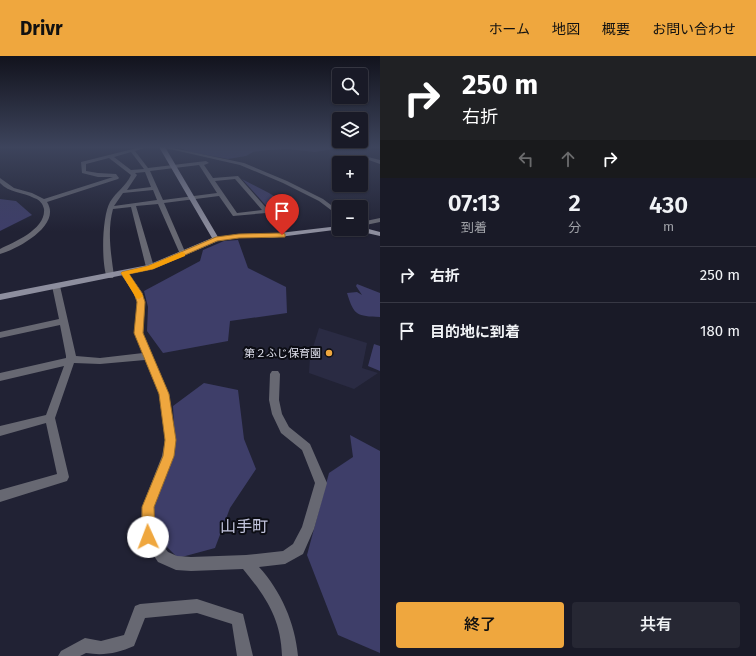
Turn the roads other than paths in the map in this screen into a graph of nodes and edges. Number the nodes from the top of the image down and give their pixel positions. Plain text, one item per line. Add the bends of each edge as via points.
1 (98, 175) edge
2 (114, 175) edge
3 (114, 175) edge
4 (134, 175) edge
5 (149, 175) edge
6 (179, 175) edge
7 (208, 175) edge
8 (269, 175) edge
9 (0, 180) edge
10 (211, 180) junction
11 (155, 188) junction
12 (121, 192) junction
13 (221, 194) junction
14 (193, 198) junction
15 (43, 201) junction
16 (161, 202) junction
17 (133, 205) junction
18 (110, 208) junction
19 (332, 209) edge
20 (380, 220) edge
21 (368, 223) edge
22 (332, 229) edge
23 (368, 231) edge
24 (380, 234) edge
25 (216, 239) junction
26 (0, 252) edge
27 (183, 254) junction
28 (150, 268) junction
29 (124, 273) junction
30 (110, 276) junction
31 (56, 286) junction
32 (0, 296) edge
33 (64, 321) junction
34 (0, 335) edge
35 (148, 356) junction
36 (71, 360) junction
37 (275, 374) dead end
38 (0, 377) edge
39 (50, 418) junction
40 (0, 431) edge
41 (0, 496) edge
42 (246, 562) junction
43 (66, 656) edge
44 (246, 656) edge
45 (290, 656) edge

1 - 3 street
2 - 15 street via 116,178 110,181
4 - 12 street
5 - 11 street
6 - 14 street
7 - 10 street
8 - 19 street via 321,200
9 - 15 street via 5,187 36,196
10 - 13 street
10 - 13 street via 236,177 266,211 235,215
11 - 12 street
11 - 16 street
12 - 18 street
13 - 14 street
14 - 16 street
14 - 25 street
15 - 26 street via 47,215 40,228
16 - 17 street
16 - 27 street
17 - 18 street
17 - 28 street
18 - 30 street via 107,230
20 - 21 street
22 - 25 street
23 - 24 street
25 - 27 street
27 - 28 street
28 - 29 street
29 - 30 street
29 - 35 street via 141,302 139,333
30 - 31 street
31 - 32 street
31 - 33 street
33 - 34 street
33 - 36 street
35 - 36 street via 100,361
35 - 42 street via 164,394 170,440 168,456 148,507 148,537 162,557 176,563
36 - 38 street
36 - 39 street
37 - 42 street via 274,400 277,414 285,430 306,447 320,483 308,529 298,549 285,557
39 - 40 street
39 - 41 street via 63,477
42 - 45 street via 268,589 277,607 290,644
43 - 44 street via 85,645 101,648 129,641 140,611 197,606 238,619

